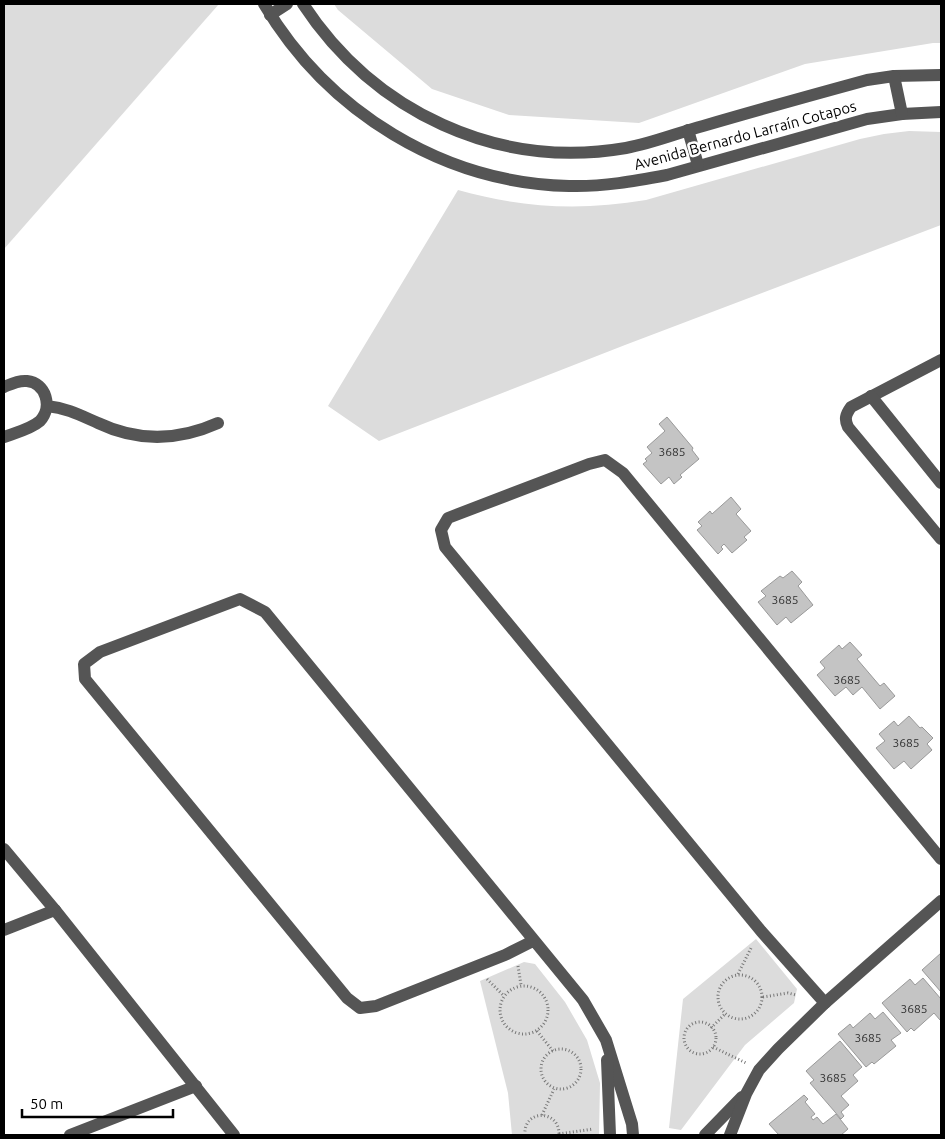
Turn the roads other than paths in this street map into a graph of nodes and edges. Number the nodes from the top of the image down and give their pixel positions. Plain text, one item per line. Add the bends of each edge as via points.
1 (287, 4) edge
2 (303, 4) edge
3 (267, 9) edge
4 (941, 75) edge
5 (894, 76) junction
6 (941, 112) edge
7 (902, 114) junction
8 (688, 130) junction
9 (698, 165) junction
10 (941, 360) edge
11 (4, 387) edge
12 (871, 396) junction
13 (47, 406) junction
14 (218, 423) dead end
15 (4, 437) edge
16 (941, 483) edge
17 (941, 539) edge
18 (4, 849) edge
19 (941, 859) edge
20 (941, 901) edge
21 (55, 910) junction
22 (4, 930) edge
23 (533, 941) junction
24 (825, 1003) junction
25 (606, 1040) junction
26 (196, 1086) junction
27 (746, 1094) junction
28 (610, 1131) edge
29 (70, 1135) edge
30 (234, 1135) edge
31 (633, 1135) edge
32 (705, 1135) edge
33 (730, 1135) edge

1 - 3 street
2 - 8 street, Avenida Bernardo Larraín Cotapos via 332,43 372,82 419,114 471,136 509,146 564,153 627,148
3 - 9 street, Avenida Bernardo Larraín Cotapos via 309,67 332,90 384,130 442,159 505,179 570,186 635,181
4 - 5 street, Avenida Bernardo Larraín Cotapos
5 - 7 street
5 - 8 street, Avenida Bernardo Larraín Cotapos via 867,80
6 - 7 street, Avenida Bernardo Larraín Cotapos
7 - 9 street, Avenida Bernardo Larraín Cotapos via 867,119
8 - 9 street
10 - 12 street
11 - 13 street via 20,381 34,383 43,392
12 - 16 street
12 - 17 street via 851,407 846,413 846,423
13 - 14 street via 70,410 111,429 145,437 181,436
13 - 15 street via 36,424
18 - 21 street
19 - 24 street via 623,473 605,460 448,518 441,530 445,547
20 - 24 street
21 - 22 street
21 - 26 street
23 - 23 street via 265,612 240,599 100,652 84,664 85,679 346,998 360,1008 376,1006
23 - 25 street via 582,1000
24 - 27 street via 778,1048 759,1070
25 - 28 street
25 - 31 street
26 - 29 street
26 - 30 street
27 - 32 street
27 - 33 street

